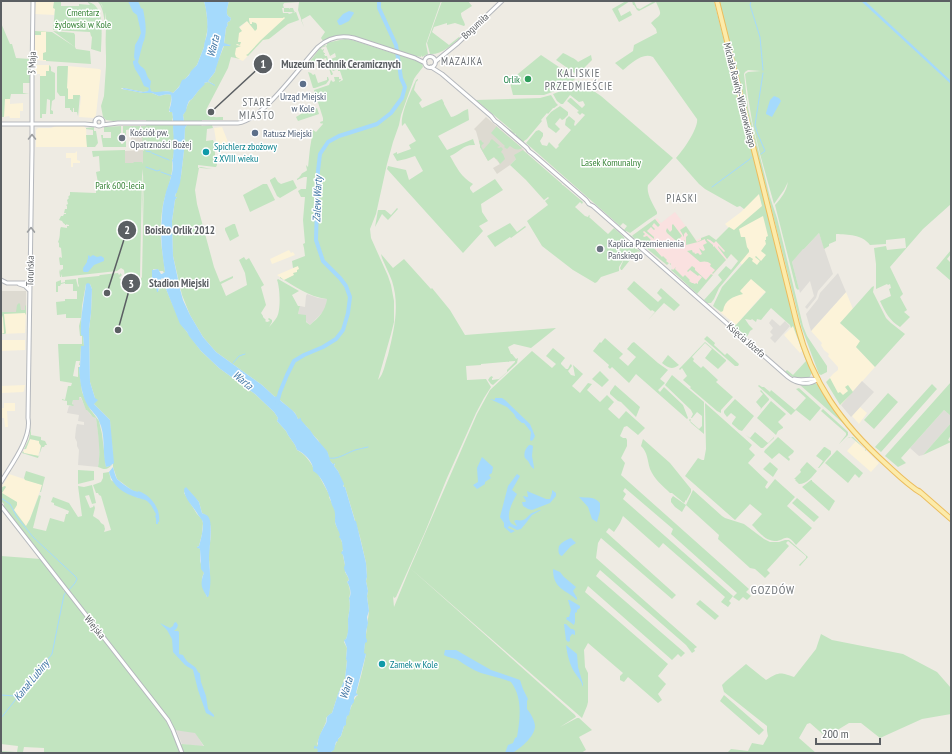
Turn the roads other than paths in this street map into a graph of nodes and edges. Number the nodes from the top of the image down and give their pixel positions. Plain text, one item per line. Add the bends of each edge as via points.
1 (34, 1) edge
2 (502, 1) edge
3 (717, 1) edge
4 (415, 58) junction
5 (426, 58) junction
6 (435, 61) junction
7 (425, 63) junction
8 (431, 67) junction
9 (442, 74) junction
10 (95, 120) junction
11 (102, 120) junction
12 (118, 123) junction
13 (1, 124) edge
14 (32, 124) junction
15 (85, 124) junction
16 (96, 125) junction
17 (102, 125) junction
18 (1, 280) edge
19 (11, 283) junction
20 (30, 283) junction
21 (30, 292) junction
22 (795, 312) junction
23 (812, 368) junction
24 (788, 377) junction
25 (809, 380) junction
26 (817, 380) junction
27 (1, 482) edge
28 (921, 493) junction
29 (1, 506) edge
30 (951, 519) edge
31 (182, 753) edge

1 - 14 street, 3 Maja
2 - 6 street, Bogumiła
3 - 22 main road, Michała Rawity-Witanowskiego
4 - 5 street
4 - 7 street
4 - 12 street via 348,37 336,38 316,48 275,96 244,122
5 - 6 street via 430,56
5 - 7 street
6 - 8 street
6 - 9 street
7 - 8 street
8 - 9 street
9 - 24 street, Księcia Józefa
10 - 11 street
10 - 15 street
10 - 16 street
11 - 12 street
11 - 17 street
12 - 17 street
13 - 14 street
14 - 15 street
20 -> 14 street, Toruńska
15 - 16 street
16 - 17 street
18 - 19 street
19 - 20 street
19 - 21 street via 24,286
20 - 21 street, Toruńska
21 - 27 street, Toruńska via 28,425 23,444
22 - 23 main road
22 - 26 main road
23 - 25 street
23 - 26 main road
24 - 25 street
24 - 26 street, Księcia Józefa via 805,384
25 - 26 street
26 - 28 main road via 855,430
26 - 28 main road via 838,413 859,438
28 - 30 main road
29 - 31 street, Wiejska via 168,720

